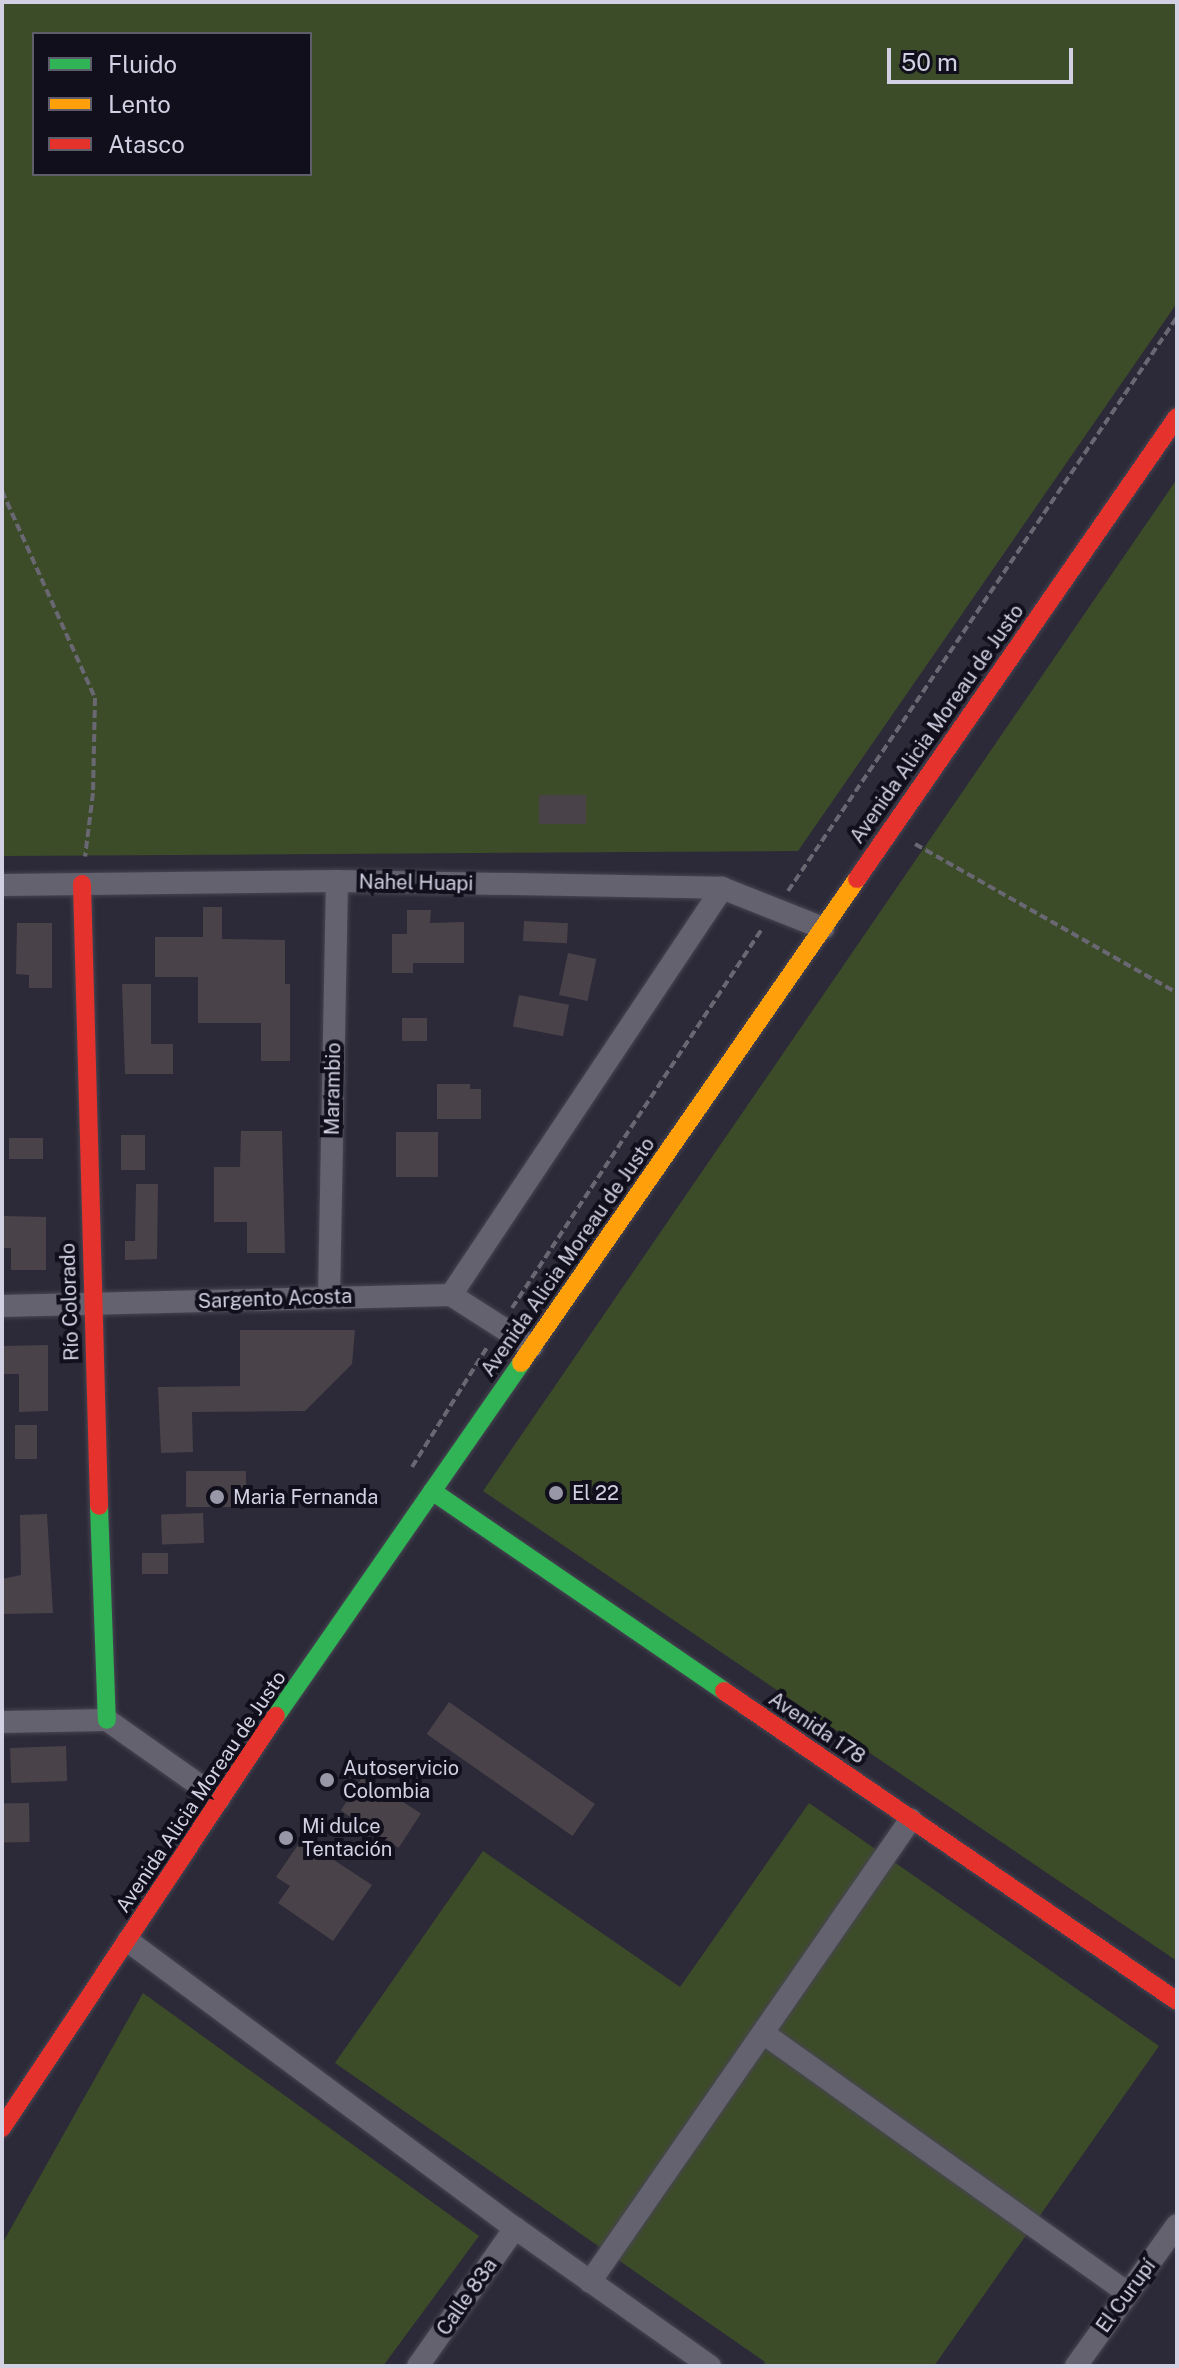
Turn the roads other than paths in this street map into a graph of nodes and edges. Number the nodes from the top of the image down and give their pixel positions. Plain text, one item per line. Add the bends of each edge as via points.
1 (1177, 417) edge
2 (337, 881) junction
3 (82, 884) junction
4 (2, 885) edge
5 (722, 888) junction
6 (823, 928) junction
7 (451, 1295) junction
8 (329, 1297) junction
9 (92, 1304) junction
10 (2, 1306) edge
11 (532, 1347) junction
12 (432, 1491) junction
13 (107, 1720) junction
14 (2, 1722) edge
15 (219, 1799) junction
16 (911, 1819) junction
17 (128, 1941) junction
18 (1177, 2001) edge
19 (763, 2033) junction
20 (2, 2128) edge
21 (1177, 2225) edge
22 (515, 2228) junction
23 (590, 2282) junction
24 (1128, 2293) junction
25 (418, 2366) edge
26 (710, 2366) edge
27 (1076, 2366) edge

1 - 6 main road, Avenida Alicia Moreau de Justo
2 - 3 street, Nahel Huapi
2 - 5 street, Nahel Huapi
2 - 8 street, Marambio
3 - 4 street, Nahel Huapi
3 - 9 main road, Río Colorado
5 - 6 street, Nahel Huapi
5 - 7 street
6 - 11 main road, Avenida Alicia Moreau de Justo
7 - 8 street, Sargento Acosta
7 - 11 street
8 - 9 street, Sargento Acosta
9 - 10 street, Sargento Acosta
9 - 13 main road, Río Colorado
11 - 12 main road, Avenida Alicia Moreau de Justo
12 - 15 main road, Avenida Alicia Moreau de Justo
12 - 16 main road, Avenida 178
13 - 14 street
13 - 15 street
15 - 17 main road, Avenida Alicia Moreau de Justo
16 - 18 main road, Avenida 178
16 - 19 street
17 - 20 main road, Avenida Alicia Moreau de Justo
17 - 22 street
19 - 23 street
19 - 24 street
21 - 24 street, El Curupí
22 - 23 street
22 - 25 street, Calle 83a
23 - 26 street
24 - 27 street, El Curupí

